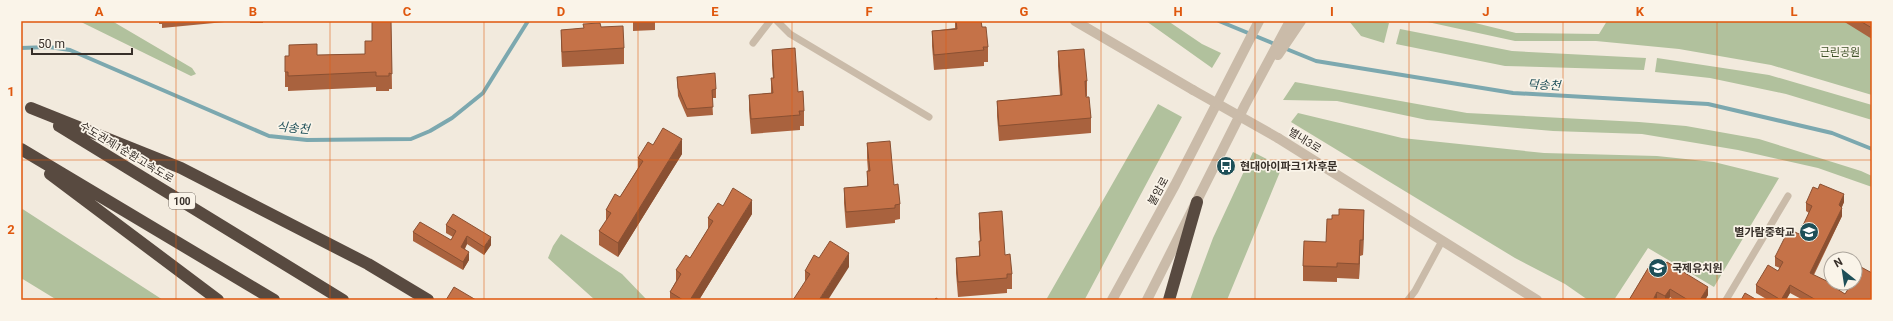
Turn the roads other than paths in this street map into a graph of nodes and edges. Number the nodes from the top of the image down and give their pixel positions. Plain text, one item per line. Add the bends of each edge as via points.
1 (770, 21) edge
2 (777, 21) edge
3 (1075, 21) edge
4 (1259, 21) edge
5 (1267, 21) edge
6 (1290, 21) edge
7 (1301, 21) edge
8 (753, 43) dead end
9 (1224, 92) junction
10 (1245, 105) junction
11 (26, 106) edge
12 (929, 117) dead end
13 (21, 150) edge
14 (1788, 196) dead end
15 (1197, 202) junction
16 (1442, 241) junction
17 (218, 300) edge
18 (274, 300) edge
19 (343, 300) edge
20 (428, 300) edge
21 (1112, 300) edge
22 (1146, 300) edge
23 (1169, 300) edge
24 (1408, 300) edge
25 (1537, 300) edge
26 (1726, 300) edge

1 - 8 lane
2 - 12 lane via 790,34
3 - 16 street, 별내3로, bridge via 1278,138
4 - 9 street
5 - 9 street
6 - 10 street
7 - 10 street
9 - 21 street, 불암로
10 - 15 street
11 - 19 highway, 수도권제1순환고속도로 / 100
11 - 20 highway via 181,168 368,264
13 - 17 highway
13 - 18 highway
14 - 26 lane
15 - 22 street
15 - 23 highway
16 - 24 lane
16 - 25 street, 별내3로

